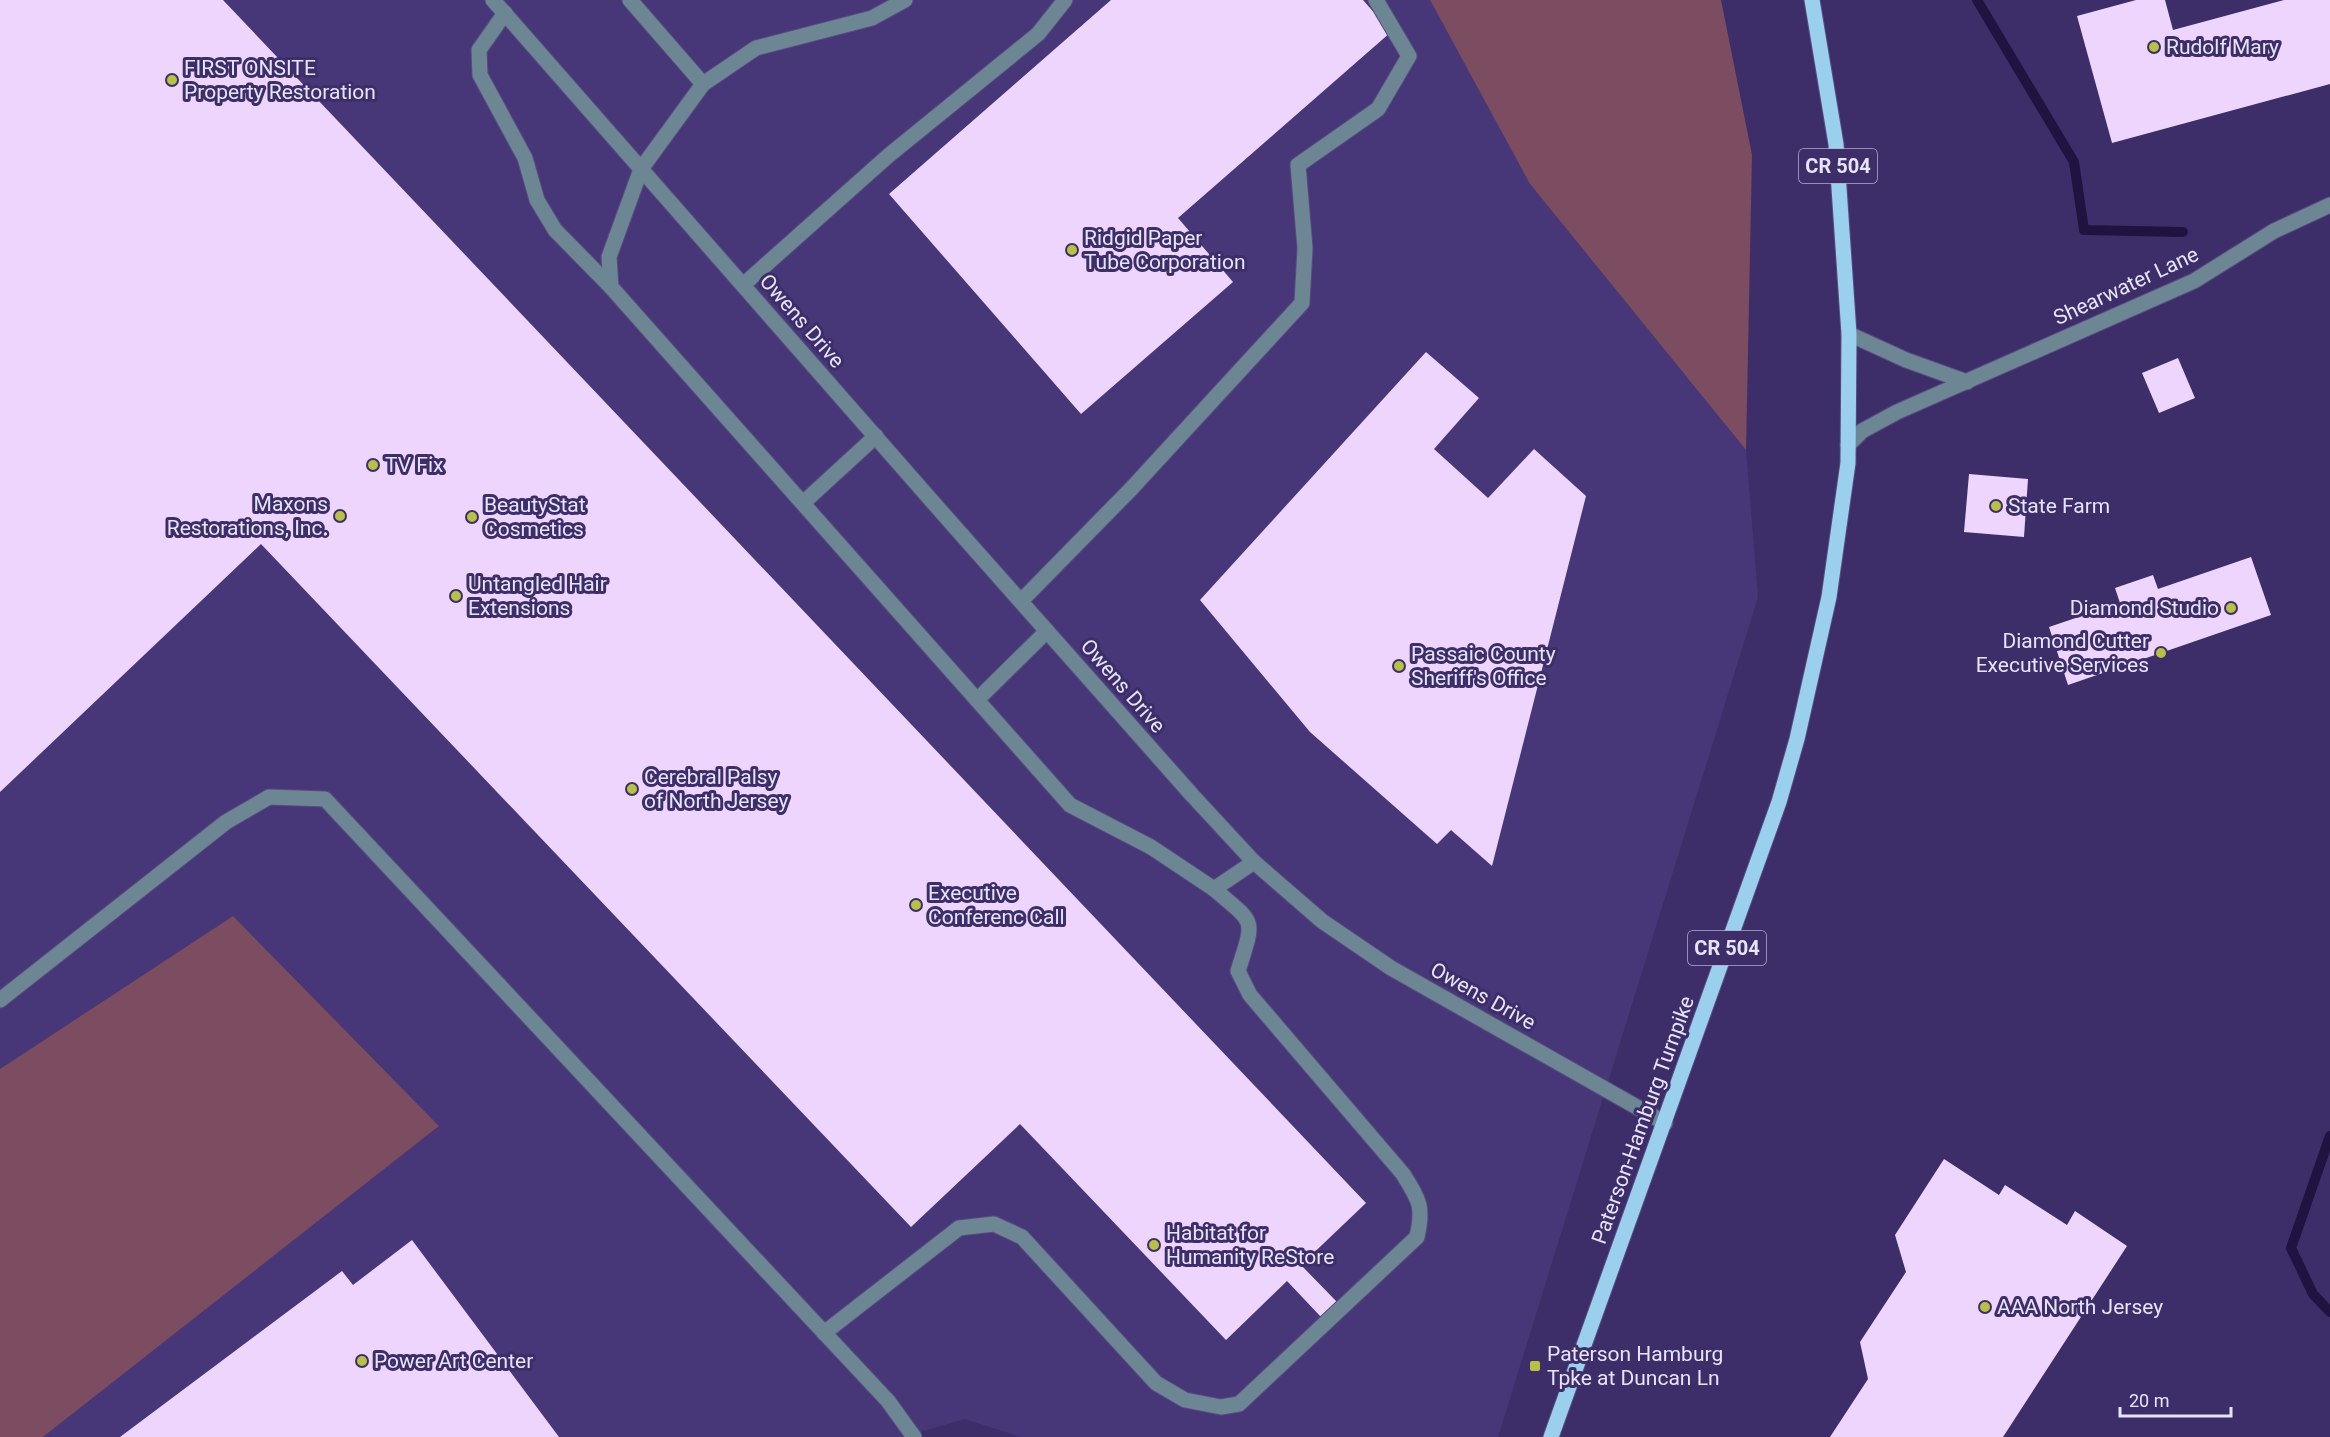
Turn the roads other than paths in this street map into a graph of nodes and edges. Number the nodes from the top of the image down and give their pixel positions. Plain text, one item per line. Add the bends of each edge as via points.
1 (493, 0) edge
2 (630, 0) edge
3 (905, 0) edge
4 (1065, 0) edge
5 (1376, 0) edge
6 (1812, 0) edge
7 (505, 13) junction
8 (704, 84) junction
9 (640, 169) junction
10 (2330, 205) edge
11 (743, 285) junction
12 (610, 286) junction
13 (1849, 334) junction
14 (1967, 382) junction
15 (876, 436) junction
16 (1848, 445) junction
17 (803, 503) junction
18 (1021, 601) junction
19 (1047, 631) junction
20 (977, 700) junction
21 (1254, 862) junction
22 (1214, 889) junction
23 (0, 1000) edge
24 (1665, 1123) junction
25 (824, 1333) junction
26 (914, 1437) edge
27 (1551, 1437) edge

1 - 7 street, Owens Drive
2 - 8 street
3 - 8 street via 872,18 756,48
4 - 11 street via 1038,34 888,156
5 - 18 street via 1409,56 1378,109 1298,165 1305,248 1302,303 1131,489
6 - 13 main road, Paterson-Hamburg Turnpike / CR 504 via 1836,144
7 - 9 street, Owens Drive
7 - 12 street via 479,50 480,75 525,158 537,200 555,230
8 - 9 street
9 - 11 street, Owens Drive
9 - 12 street via 609,257
10 - 14 street, Shearwater Lane via 2274,231 2194,281
11 - 15 street, Owens Drive
12 - 17 street
13 - 14 street
13 - 16 main road, Paterson-Hamburg Turnpike / CR 504
14 - 16 street, Shearwater Lane via 1875,423
15 - 17 street
15 - 18 street, Owens Drive
16 - 24 main road, Paterson-Hamburg Turnpike / CR 504 via 1829,597 1797,739 1779,802
17 - 20 street
18 - 19 street, Owens Drive
19 - 20 street
19 - 21 street, Owens Drive
20 - 22 street via 1070,805 1151,847
21 - 22 street
21 - 24 street, Owens Drive via 1322,921 1391,968
22 - 25 street via 1248,918 1251,927 1238,971 1250,995 1403,1174 1418,1199 1422,1217 1417,1237 1239,1404 1230,1406 1185,1400 1156,1383 1022,1237 994,1224 959,1228
23 - 25 street via 226,822 270,797 325,799
24 - 27 main road, Paterson-Hamburg Turnpike / CR 504
25 - 26 street via 888,1401

